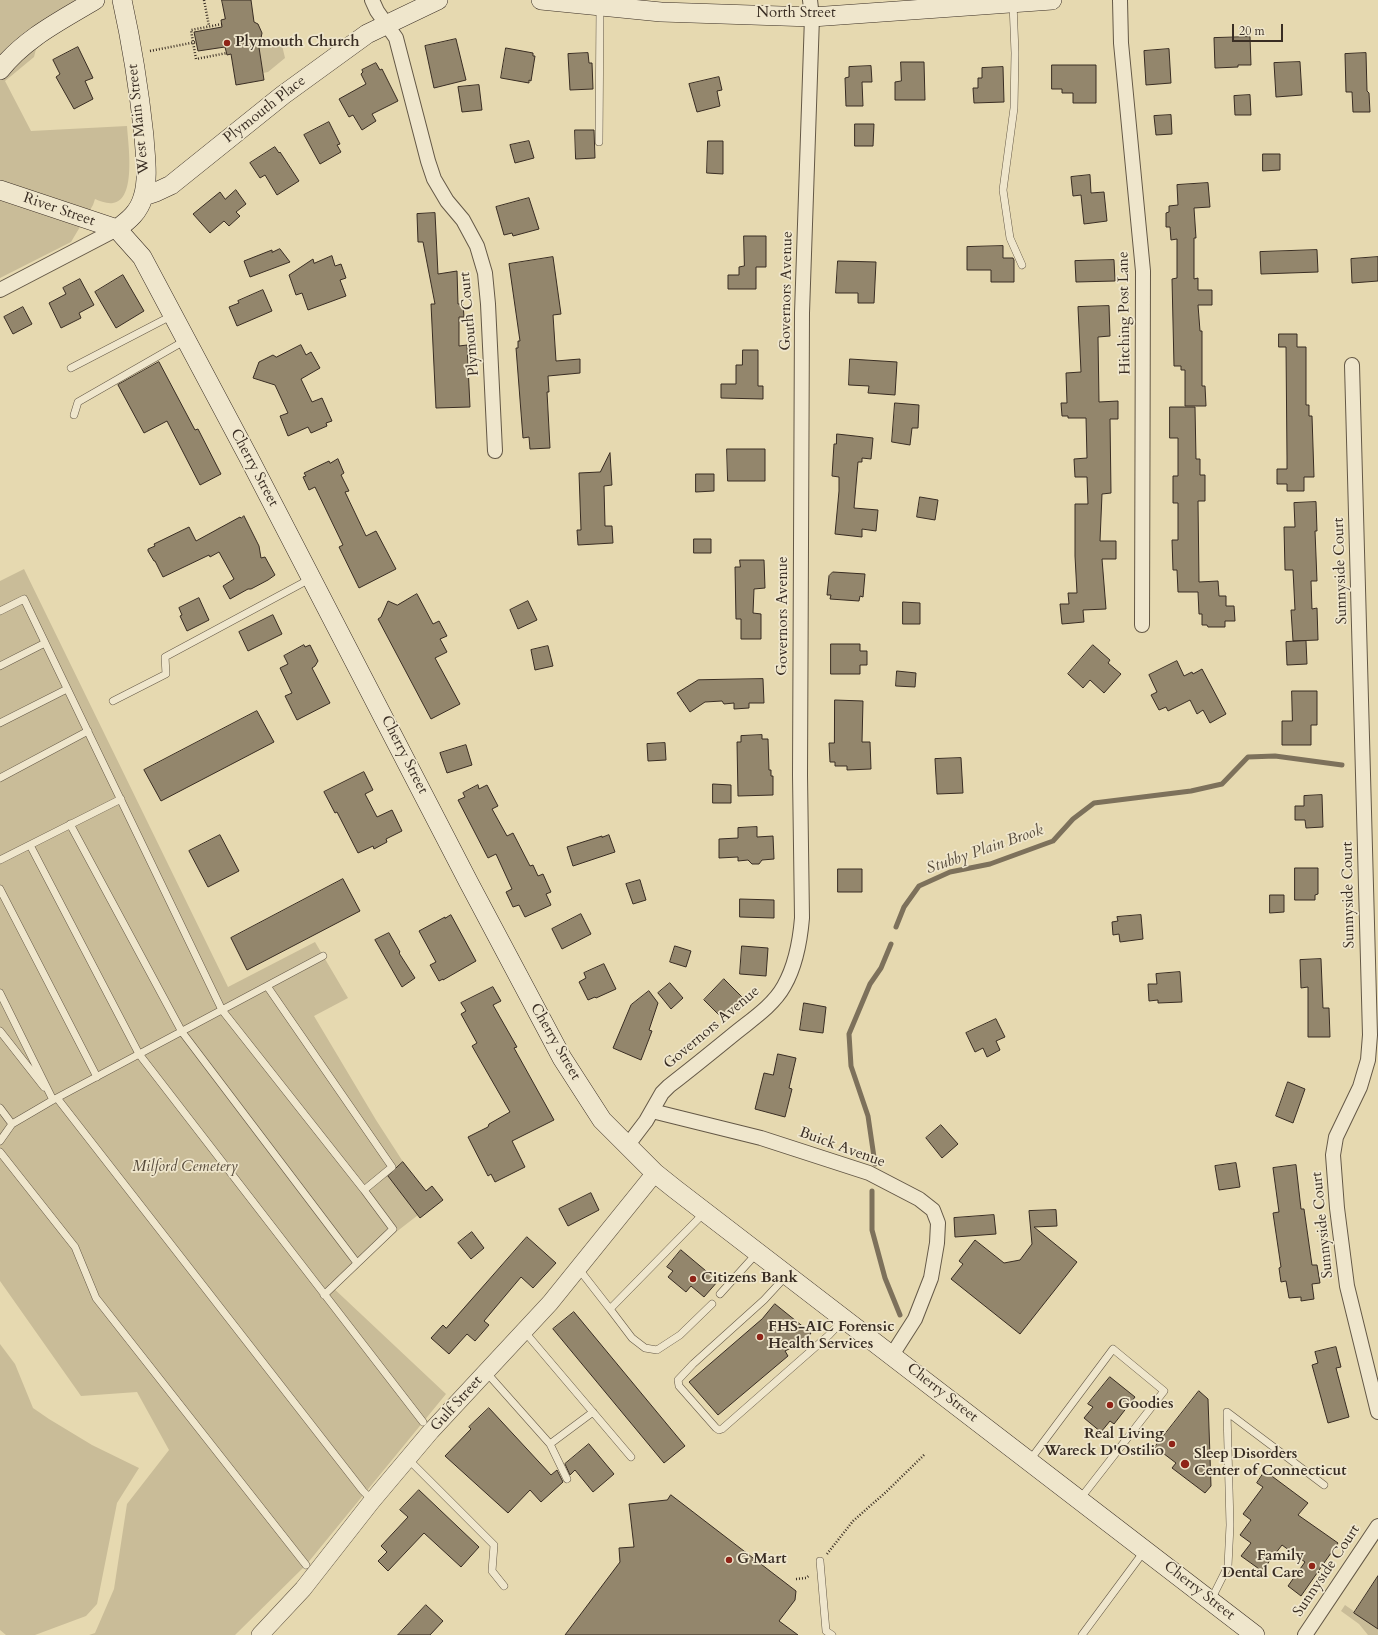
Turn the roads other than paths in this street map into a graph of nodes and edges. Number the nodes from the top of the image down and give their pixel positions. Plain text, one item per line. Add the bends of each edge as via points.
1 (95, 0) edge
2 (122, 0) edge
3 (372, 0) edge
4 (438, 0) edge
5 (541, 0) edge
6 (1052, 0) edge
7 (1120, 0) edge
8 (1013, 3) junction
9 (600, 6) junction
10 (811, 8) edge
11 (386, 24) junction
12 (0, 70) edge
13 (599, 142) dead end
14 (0, 190) edge
15 (144, 196) junction
16 (117, 230) junction
17 (1022, 265) dead end
18 (0, 290) edge
19 (173, 314) junction
20 (186, 340) junction
21 (1352, 365) dead end
22 (71, 368) dead end
23 (74, 415) dead end
24 (495, 451) dead end
25 (312, 578) junction
26 (0, 611) edge
27 (1142, 626) dead end
28 (45, 643) junction
29 (0, 666) edge
30 (67, 689) junction
31 (113, 701) dead end
32 (0, 723) edge
33 (88, 731) junction
34 (0, 778) edge
35 (120, 799) junction
36 (70, 824) junction
37 (30, 845) junction
38 (0, 860) edge
39 (0, 889) edge
40 (323, 956) dead end
41 (267, 986) junction
42 (0, 994) edge
43 (222, 1010) junction
44 (0, 1031) edge
45 (182, 1032) junction
46 (139, 1054) junction
47 (97, 1077) junction
48 (55, 1099) junction
49 (0, 1108) edge
50 (652, 1111) junction
51 (12, 1124) junction
52 (0, 1142) edge
53 (627, 1146) junction
54 (0, 1152) edge
55 (655, 1173) junction
56 (364, 1190) junction
57 (705, 1212) junction
58 (757, 1252) junction
59 (357, 1263) junction
60 (578, 1268) junction
61 (788, 1275) junction
62 (720, 1294) dead end
63 (324, 1295) junction
64 (712, 1304) dead end
65 (610, 1309) junction
66 (844, 1318) junction
67 (524, 1330) junction
68 (892, 1355) junction
69 (486, 1372) junction
70 (593, 1412) junction
71 (1378, 1412) edge
72 (423, 1422) dead end
73 (550, 1444) junction
74 (631, 1457) dead end
75 (408, 1459) junction
76 (1030, 1460) junction
77 (567, 1479) dead end
78 (1324, 1485) dead end
79 (1080, 1499) junction
80 (372, 1500) junction
81 (1378, 1526) edge
82 (1146, 1550) junction
83 (820, 1562) road end
84 (306, 1565) dead end
85 (504, 1586) dead end
86 (1211, 1600) junction
87 (260, 1635) edge
88 (832, 1635) edge
89 (1082, 1635) edge
90 (1256, 1635) edge
91 (1304, 1635) edge

1 - 12 main road via 26,43
2 - 15 main road, West Main Street via 142,121 146,166
3 - 11 street
4 - 11 main road
5 - 9 main road, North Street
6 - 8 main road, North Street
7 - 27 street, Hitching Post Lane via 1121,43 1143,271
8 - 10 main road, North Street
8 - 17 lane via 1014,108 1002,190 1010,238
9 - 10 main road, North Street via 661,12
9 - 13 lane
10 - 50 street, Governors Avenue via 802,320 800,936 790,975 777,997 762,1012 669,1086
11 - 15 main road, Plymouth Place via 367,34 283,95 170,184
11 - 24 street, Plymouth Court via 396,38 434,179 477,246 484,273 488,304
14 - 16 main road, River Street
15 - 16 main road, West Main Street via 134,216
16 - 18 street
16 - 19 main road, Cherry Street via 142,257
19 - 20 main road, Cherry Street
19 - 22 lane
20 - 23 lane via 78,402
20 - 25 main road, Cherry Street
21 - 71 street, Sunnyside Court via 1370,1035 1368,1060 1360,1087 1336,1137 1333,1155 1347,1286
25 - 31 lane via 165,657 166,674
25 - 53 main road, Cherry Street via 562,1058 602,1120
26 - 28 lane via 24,599
28 - 29 lane
28 - 30 lane
30 - 32 lane
30 - 33 lane
33 - 34 lane
33 - 35 lane
35 - 36 lane
35 - 43 lane
36 - 37 lane
36 - 45 lane
37 - 38 lane
37 - 46 lane
39 - 47 lane
40 - 41 lane
41 - 43 lane
41 - 56 lane via 392,1167
42 - 48 lane
43 - 45 lane
43 - 56 lane
44 - 48 lane
45 - 46 lane
45 - 59 lane
46 - 47 lane
46 - 63 lane
47 - 48 lane
48 - 51 lane
48 - 80 lane
49 - 51 lane
50 - 53 street, Governors Avenue
50 - 68 street, Buick Avenue via 761,1138 869,1173 919,1199 933,1210 938,1223 932,1278 916,1319
51 - 52 lane
53 - 55 main road, Cherry Street
54 - 84 lane via 76,1246 96,1298
55 - 57 main road, Cherry Street
55 - 60 street, Gulf Street
56 - 59 lane via 393,1229
57 - 58 main road, Cherry Street
57 - 65 lane
58 - 61 main road, Cherry Street
58 - 62 lane
59 - 63 lane
60 - 65 lane
60 - 67 street, Gulf Street
61 - 66 main road, Cherry Street
61 - 66 lane via 678,1380 679,1386 716,1428 722,1429 829,1335
63 - 72 lane
64 - 65 lane via 680,1335 657,1350 645,1348 632,1338
66 - 68 main road, Cherry Street
67 - 69 street, Gulf Street
67 - 70 lane
68 - 76 main road, Cherry Street
69 - 73 lane
69 - 75 street, Gulf Street
70 - 73 lane
70 - 74 lane
73 - 77 lane
75 - 80 street, Gulf Street
75 - 85 lane via 494,1545 492,1571
76 - 79 main road, Cherry Street
76 - 79 lane via 1113,1349 1164,1391
78 - 86 lane via 1227,1412 1230,1525 1228,1566
79 - 82 main road, Cherry Street
80 - 87 street, Gulf Street via 303,1589
81 - 91 street, Sunnyside Court
82 - 86 main road, Cherry Street
82 - 89 lane
83 - 88 lane via 826,1631
86 - 90 main road, Cherry Street

